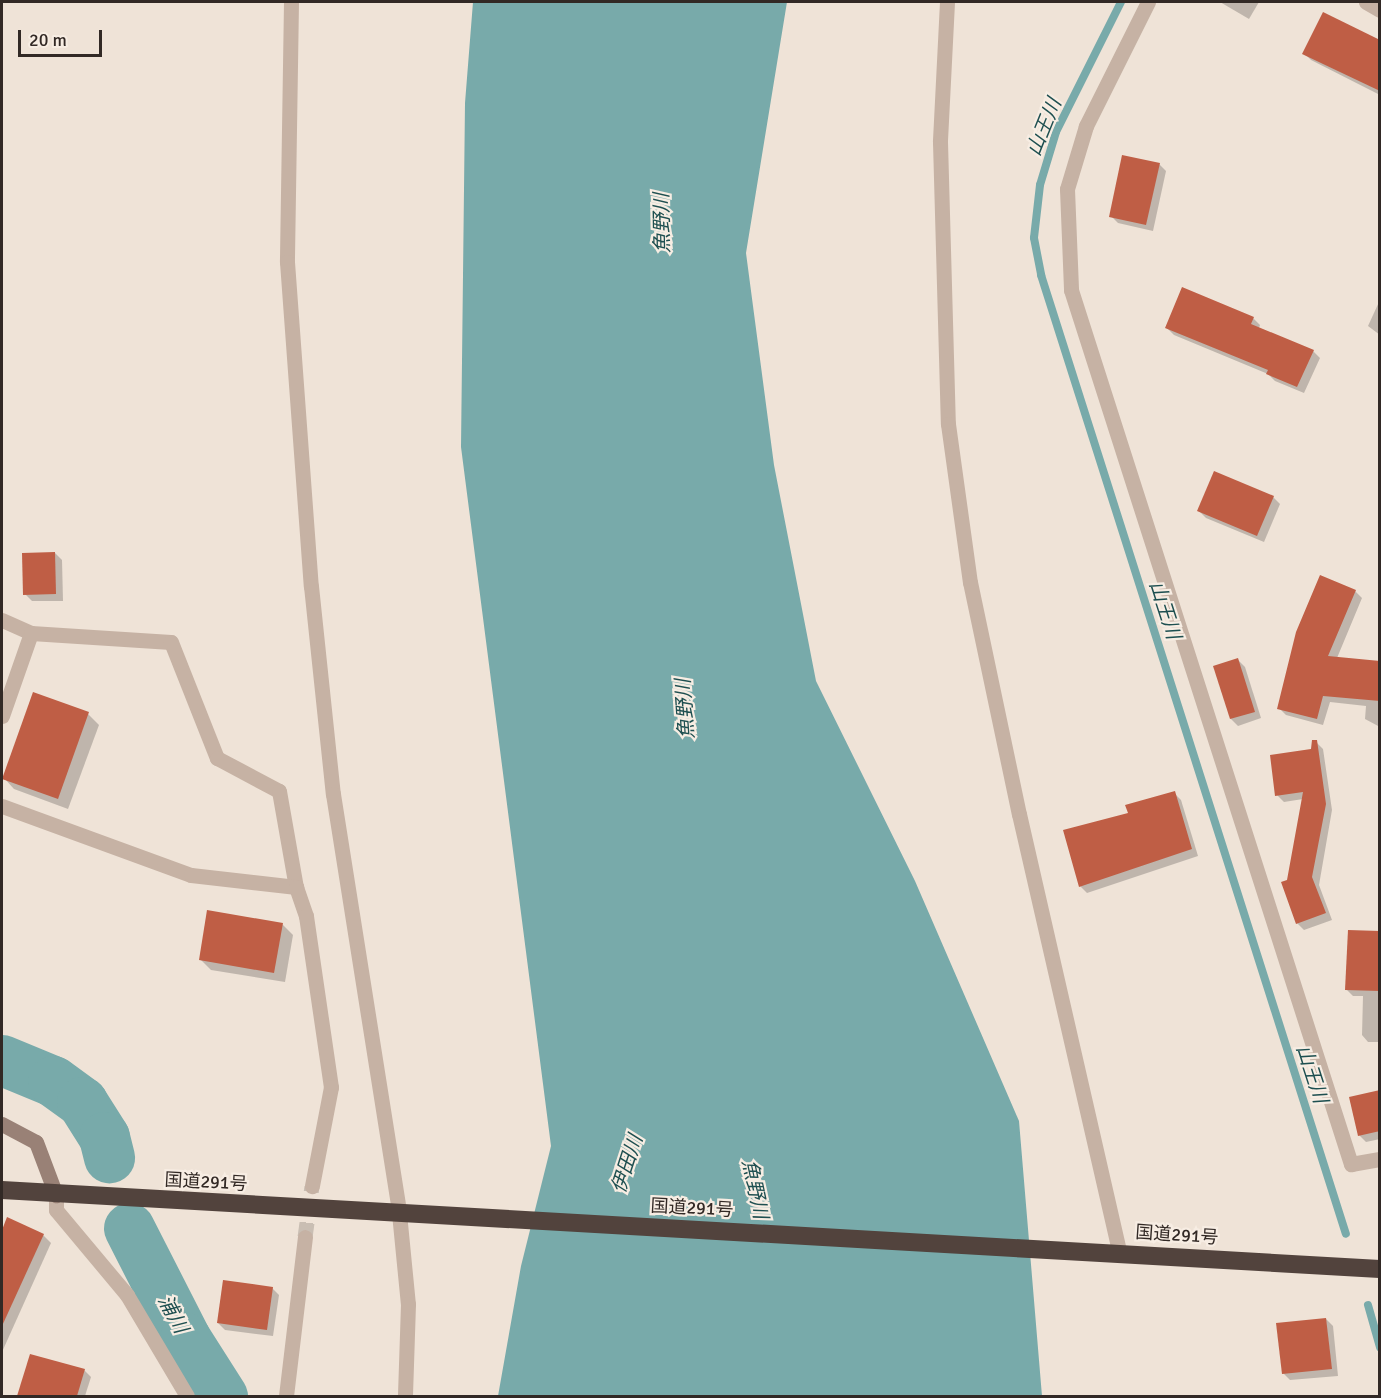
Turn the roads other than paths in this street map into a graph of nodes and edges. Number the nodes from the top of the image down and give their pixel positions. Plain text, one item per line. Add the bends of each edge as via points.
1 (291, 2) edge
2 (947, 2) edge
3 (1148, 2) edge
4 (1366, 2) edge
5 (1380, 10) edge
6 (2, 620) edge
7 (31, 633) junction
8 (2, 716) edge
9 (2, 806) edge
10 (296, 887) junction
11 (2, 1124) edge
12 (1380, 1159) edge
13 (312, 1186) tunnel mouth
14 (2, 1190) edge
15 (56, 1195) junction
16 (399, 1213) junction
17 (305, 1237) tunnel mouth
18 (1111, 1252) junction
19 (1380, 1269) edge
20 (188, 1396) edge
21 (286, 1396) edge
22 (405, 1396) edge

1 - 16 street via 287,262 311,586 333,794
2 - 18 street via 940,142 948,424 973,593
3 - 12 street via 1086,126 1067,189 1071,290 1351,1164
4 - 5 street
6 - 7 street
7 - 8 street
7 - 10 street via 171,642 217,758 279,791
9 - 10 street via 191,875
10 - 13 street via 306,916 331,1087
11 - 15 street via 36,1142
14 - 15 highway, 国道291号
15 - 16 highway, 国道291号
15 - 20 street via 56,1210 85,1250 127,1295
16 - 18 highway, 国道291号
16 - 22 street via 408,1304
17 - 21 street
18 - 19 highway, 国道291号

